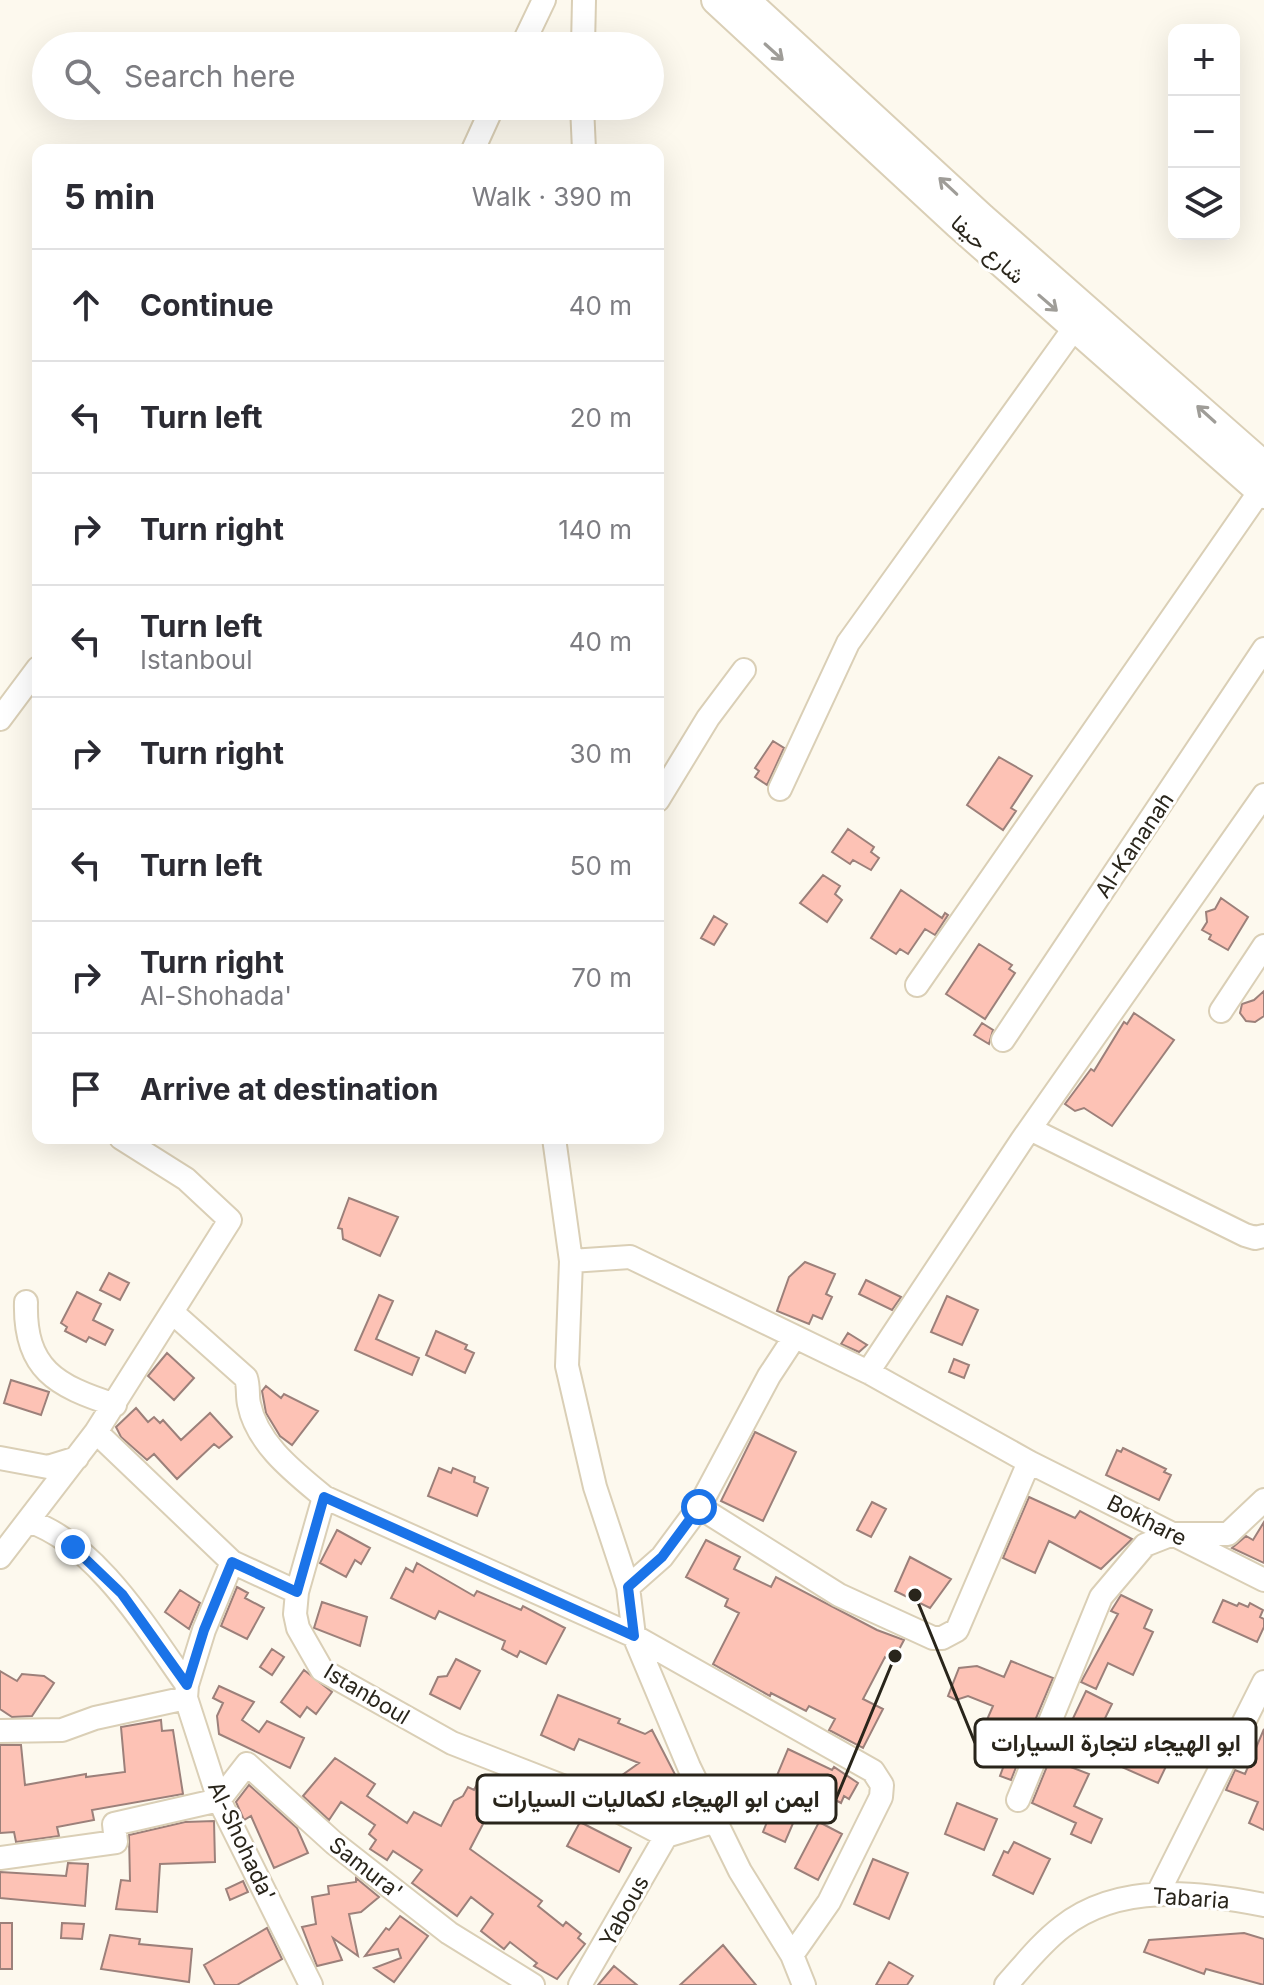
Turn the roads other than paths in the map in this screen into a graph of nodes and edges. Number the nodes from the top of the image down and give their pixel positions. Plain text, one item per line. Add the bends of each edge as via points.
1 (544, 0) edge
2 (584, 0) edge
3 (716, 0) edge
4 (745, 0) edge
5 (529, 32) edge
6 (583, 32) edge
7 (487, 120) edge
8 (583, 120) edge
9 (476, 144) edge
10 (584, 144) edge
11 (1075, 327) junction
12 (1263, 484) edge
13 (1264, 649) edge
14 (744, 670) dead end
15 (32, 676) edge
16 (0, 719) edge
17 (780, 789) dead end
18 (664, 790) edge
19 (1264, 795) edge
20 (1264, 946) edge
21 (917, 985) dead end
22 (1221, 1011) dead end
23 (1003, 1040) dead end
24 (1030, 1129) junction
25 (131, 1144) edge
26 (555, 1144) edge
27 (1264, 1236) edge
28 (571, 1261) junction
29 (26, 1302) dead end
30 (173, 1313) junction
31 (794, 1338) junction
32 (868, 1372) junction
33 (115, 1405) junction
34 (96, 1432) junction
35 (0, 1458) edge
36 (77, 1458) junction
37 (1029, 1462) junction
38 (324, 1497) junction
39 (1264, 1500) edge
40 (699, 1507) junction
41 (28, 1521) junction
42 (1173, 1534) junction
43 (0, 1557) edge
44 (232, 1562) junction
45 (1264, 1580) edge
46 (628, 1587) junction
47 (297, 1592) junction
48 (634, 1636) junction
49 (1264, 1682) edge
50 (187, 1692) junction
51 (0, 1731) edge
52 (219, 1800) junction
53 (1018, 1800) dead end
54 (716, 1821) junction
55 (666, 1836) junction
56 (0, 1858) edge
57 (1159, 1891) junction
58 (1264, 1905) edge
59 (792, 1955) junction
60 (311, 1985) edge
61 (533, 1985) edge
62 (580, 1985) edge
63 (804, 1985) edge
64 (1006, 1985) edge

1 - 5 street
2 - 6 street
3 -> 11 main road, شارع حيفا
12 -> 4 main road, شارع حيفا
7 - 9 street
8 - 10 street
11 - 12 main road, شارع حيفا
11 - 17 street via 848,643
12 - 21 street
13 - 23 street, Al-Kananah
14 - 18 street
15 - 16 street
19 - 24 street
20 - 22 street
24 - 27 street via 1245,1235
24 - 32 street
25 - 30 street via 186,1179 230,1220
26 - 28 street
28 - 31 street, Bokhare via 630,1257
28 - 46 street via 567,1366 595,1487
29 - 33 street via 31,1350 46,1373
30 - 33 street
30 - 38 street via 246,1378 249,1405 262,1433 280,1460
31 - 32 street, Bokhare
31 - 40 street
32 - 37 street, Bokhare
33 - 34 street
34 - 36 street
34 - 44 street
35 - 36 street via 48,1467
36 - 41 street
37 - 40 street via 957,1630 942,1638 839,1595
37 - 42 street, Bokhare
38 - 47 street, Istanboul
38 - 48 street
39 - 42 street via 1228,1534
40 - 46 street via 662,1557
41 - 43 street
41 - 50 street, Al-Shohada' via 51,1528 118,1590
42 - 45 street, Bokhare
42 - 53 street via 1145,1545 1101,1597
44 - 47 street
44 - 50 street via 204,1630
46 - 48 street
47 - 55 street, Istanboul via 298,1628 326,1673 452,1743 593,1798
48 - 54 street
48 - 59 street via 858,1761 881,1781 881,1797 829,1902
49 - 57 street
50 - 51 street via 62,1730
50 - 52 street, Al-Shohada'
52 - 56 street via 114,1824 116,1842
52 - 60 street, Al-Shohada'
52 - 61 street, Samura' via 247,1764 334,1843 449,1933
54 - 55 street
54 - 59 street
55 - 62 street, Yabous
57 - 58 street, Tabaria
57 - 64 street, Tabaria via 1125,1898 1063,1926
59 - 63 street

